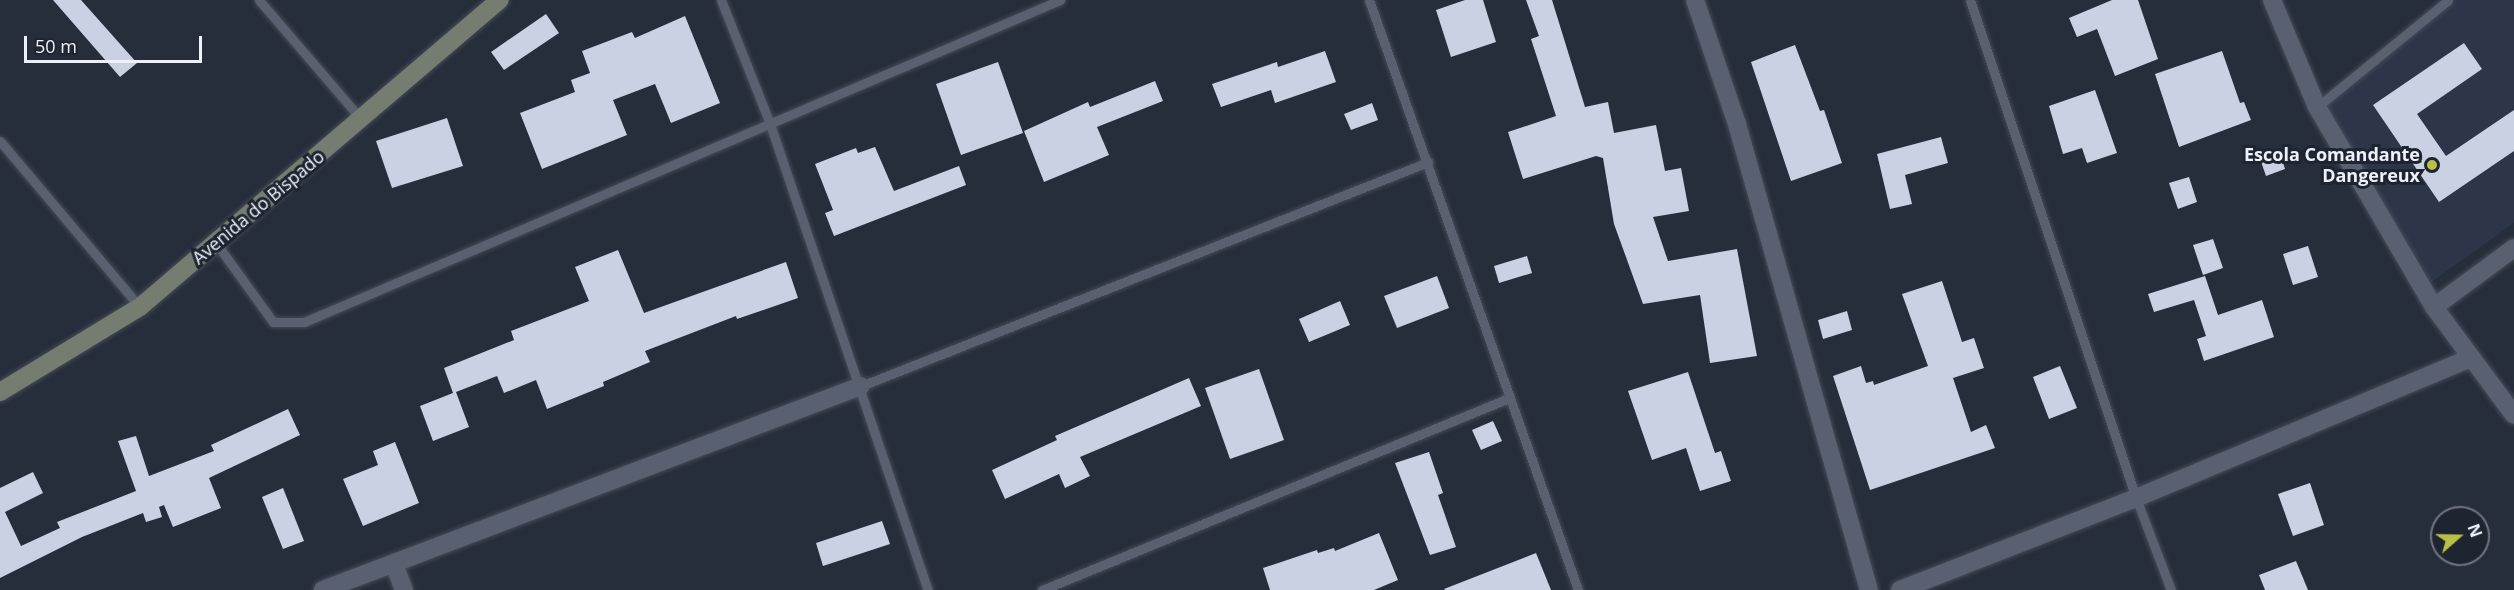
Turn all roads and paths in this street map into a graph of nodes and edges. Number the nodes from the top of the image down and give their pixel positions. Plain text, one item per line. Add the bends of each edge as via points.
1 (260, 0) edge
2 (500, 0) edge
3 (721, 0) edge
4 (1060, 0) edge
5 (1369, 0) edge
6 (1695, 0) edge
7 (1970, 0) edge
8 (2271, 0) edge
9 (2448, 0) edge
10 (2317, 107) junction
11 (362, 120) junction
12 (770, 124) junction
13 (0, 141) edge
14 (1428, 162) junction
15 (216, 243) junction
16 (2514, 248) edge
17 (140, 307) junction
18 (2434, 307) junction
19 (2470, 358) junction
20 (861, 386) junction
21 (0, 392) edge
22 (1509, 398) junction
23 (2514, 415) edge
24 (2136, 498) junction
25 (394, 564) junction
26 (322, 590) edge
27 (404, 590) edge
28 (928, 590) edge
29 (1042, 590) edge
30 (1578, 590) edge
31 (1869, 590) edge
32 (1900, 590) edge
33 (2171, 590) edge

1 - 11 lane
2 - 11 main road, Avenida do Bispado
3 - 12 lane
4 - 12 lane
5 - 14 lane
6 - 31 street via 1737,124
7 - 24 lane
8 - 10 street
9 - 10 lane
10 - 18 street
11 - 15 main road, Avenida do Bispado
12 - 15 lane via 304,322 273,322
12 - 20 lane
13 - 17 lane
14 - 20 lane
14 - 22 lane
15 - 17 main road, Avenida do Bispado
16 - 18 street
17 - 21 main road, Avenida do Bispado
18 - 19 street
19 - 23 street
19 - 24 street
20 - 25 street
20 - 28 lane
22 - 29 lane
22 - 30 lane
24 - 32 street
24 - 33 lane
25 - 26 street
25 - 27 street

